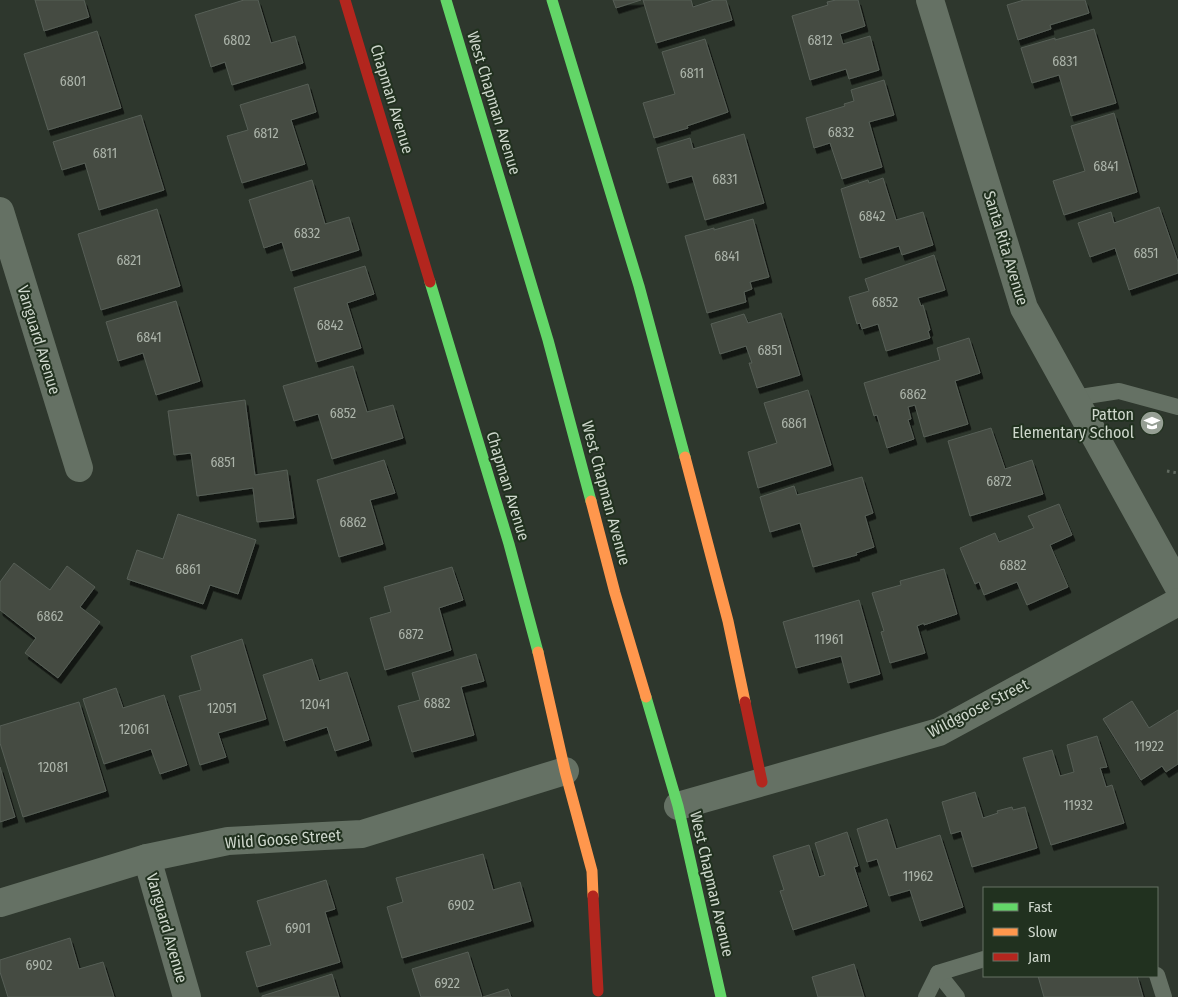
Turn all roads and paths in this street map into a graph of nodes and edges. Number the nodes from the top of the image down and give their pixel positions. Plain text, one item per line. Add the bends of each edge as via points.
1 (346, 0) edge
2 (446, 0) edge
3 (552, 0) edge
4 (930, 0) edge
5 (0, 212) edge
6 (1074, 398) junction
7 (1178, 407) edge
8 (78, 468) dead end
9 (1167, 471) dead end
10 (1178, 473) edge
11 (1178, 586) edge
12 (1178, 602) edge
13 (565, 771) junction
14 (762, 782) junction
15 (678, 806) junction
16 (147, 858) junction
17 (0, 903) edge
18 (983, 959) edge
19 (938, 973) junction
20 (1158, 977) edge
21 (598, 991) dead end
22 (187, 997) edge
23 (721, 997) edge
24 (926, 997) edge
25 (957, 997) edge
26 (1164, 997) edge

1 - 13 street, Chapman Avenue via 509,544 545,677
2 - 15 street, West Chapman Avenue via 548,340 615,592
3 - 14 street via 639,286 728,621
4 - 6 street, Santa Rita Avenue via 1024,308
5 - 8 street, Vanguard Avenue
6 - 7 lane via 1119,391
6 - 11 street, Santa Rita Avenue
9 - 10 path
12 - 14 street, Wildgoose Street via 939,732
13 - 16 street, Wild Goose Street via 362,834 228,841
13 - 21 street, Chapman Avenue via 592,871
14 - 15 street, Wildgoose Street
15 - 23 street, West Chapman Avenue
16 - 17 street, Wild Goose Street
16 - 22 street, Vanguard Avenue
18 - 19 lane
19 - 24 lane
19 - 25 lane
20 - 26 lane

